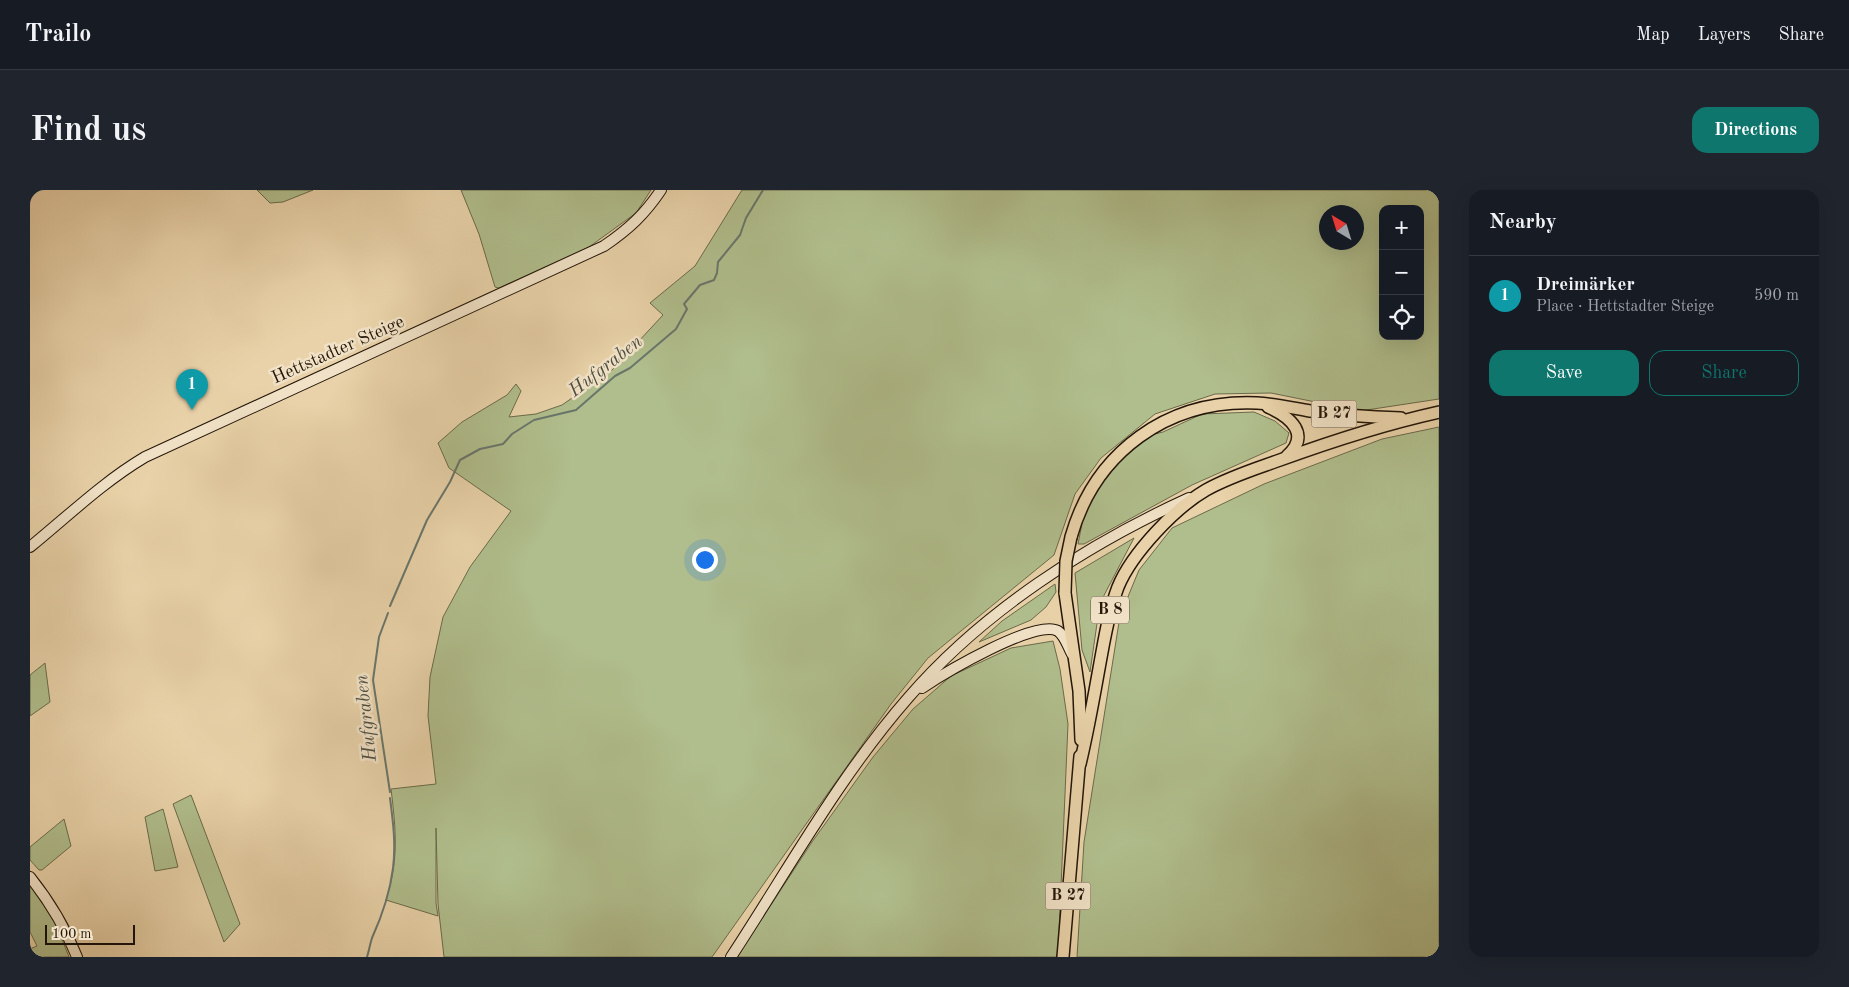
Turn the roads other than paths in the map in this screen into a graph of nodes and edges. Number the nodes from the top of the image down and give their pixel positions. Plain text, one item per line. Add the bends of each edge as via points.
1 (661, 190) edge
2 (1256, 403) junction
3 (1439, 412) edge
4 (1413, 418) junction
5 (1285, 458) junction
6 (1206, 490) junction
7 (30, 547) edge
8 (1074, 659) junction
9 (909, 697) junction
10 (1080, 764) junction
11 (30, 877) edge
12 (77, 957) edge
13 (731, 957) edge
14 (1063, 957) edge

1 - 7 main road, Hettstadter Steige via 648,210 604,246 145,456 101,487
2 - 4 main road, B 27 via 1358,417
2 - 5 main road via 1284,416 1299,434 1296,446
2 - 8 main road, B 27, bridge via 1196,409 1162,423 1136,439 1108,464 1098,478 1079,513 1066,561 1065,593
3 - 4 main road, B 8
4 - 5 main road, B 8
5 - 6 main road, B 8
6 - 9 main road via 1130,528 1028,591 963,642
6 - 10 main road, B 8 via 1155,533 1119,584 1110,608
8 - 9 main road, B 27 via 1057,630 1037,630 961,664
8 - 10 main road, B 27 via 1081,710
9 - 13 main road via 844,782
10 - 14 main road, B 27
11 - 12 main road via 56,914

